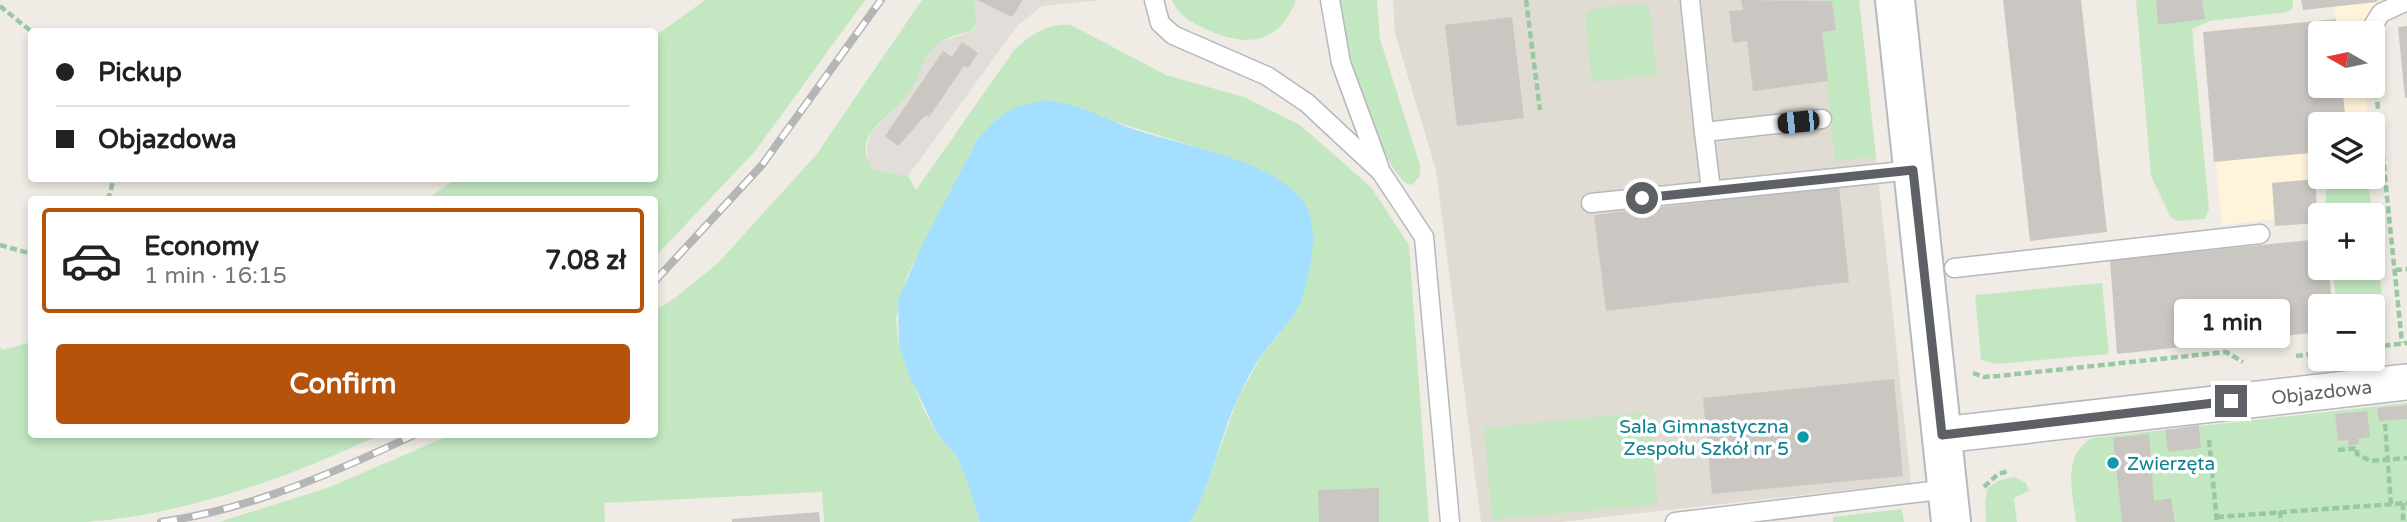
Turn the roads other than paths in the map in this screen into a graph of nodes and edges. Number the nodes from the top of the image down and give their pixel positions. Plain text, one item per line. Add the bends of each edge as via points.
1 (1154, 0) edge
2 (1330, 0) edge
3 (1690, 0) edge
4 (1895, 0) edge
5 (2407, 1) edge
6 (2376, 21) edge
7 (1822, 119) dead end
8 (1704, 132) junction
9 (1913, 170) junction
10 (1381, 172) junction
11 (1711, 190) junction
12 (1591, 203) dead end
13 (2260, 234) dead end
14 (1954, 268) dead end
15 (2407, 382) edge
16 (1942, 435) junction
17 (1950, 506) edge
18 (1450, 522) edge
19 (1675, 522) edge

1 - 10 lane via 1160,23 1173,35 1267,76 1307,103
2 - 10 lane via 1340,63
3 - 8 lane
4 - 9 street
5 - 6 lane via 2381,13
7 - 8 lane
8 - 11 lane
9 - 11 lane
9 - 16 street
10 - 18 lane via 1424,237
11 - 12 lane
13 - 14 lane
15 - 16 street, Objazdowa
16 - 17 street
17 - 19 lane

